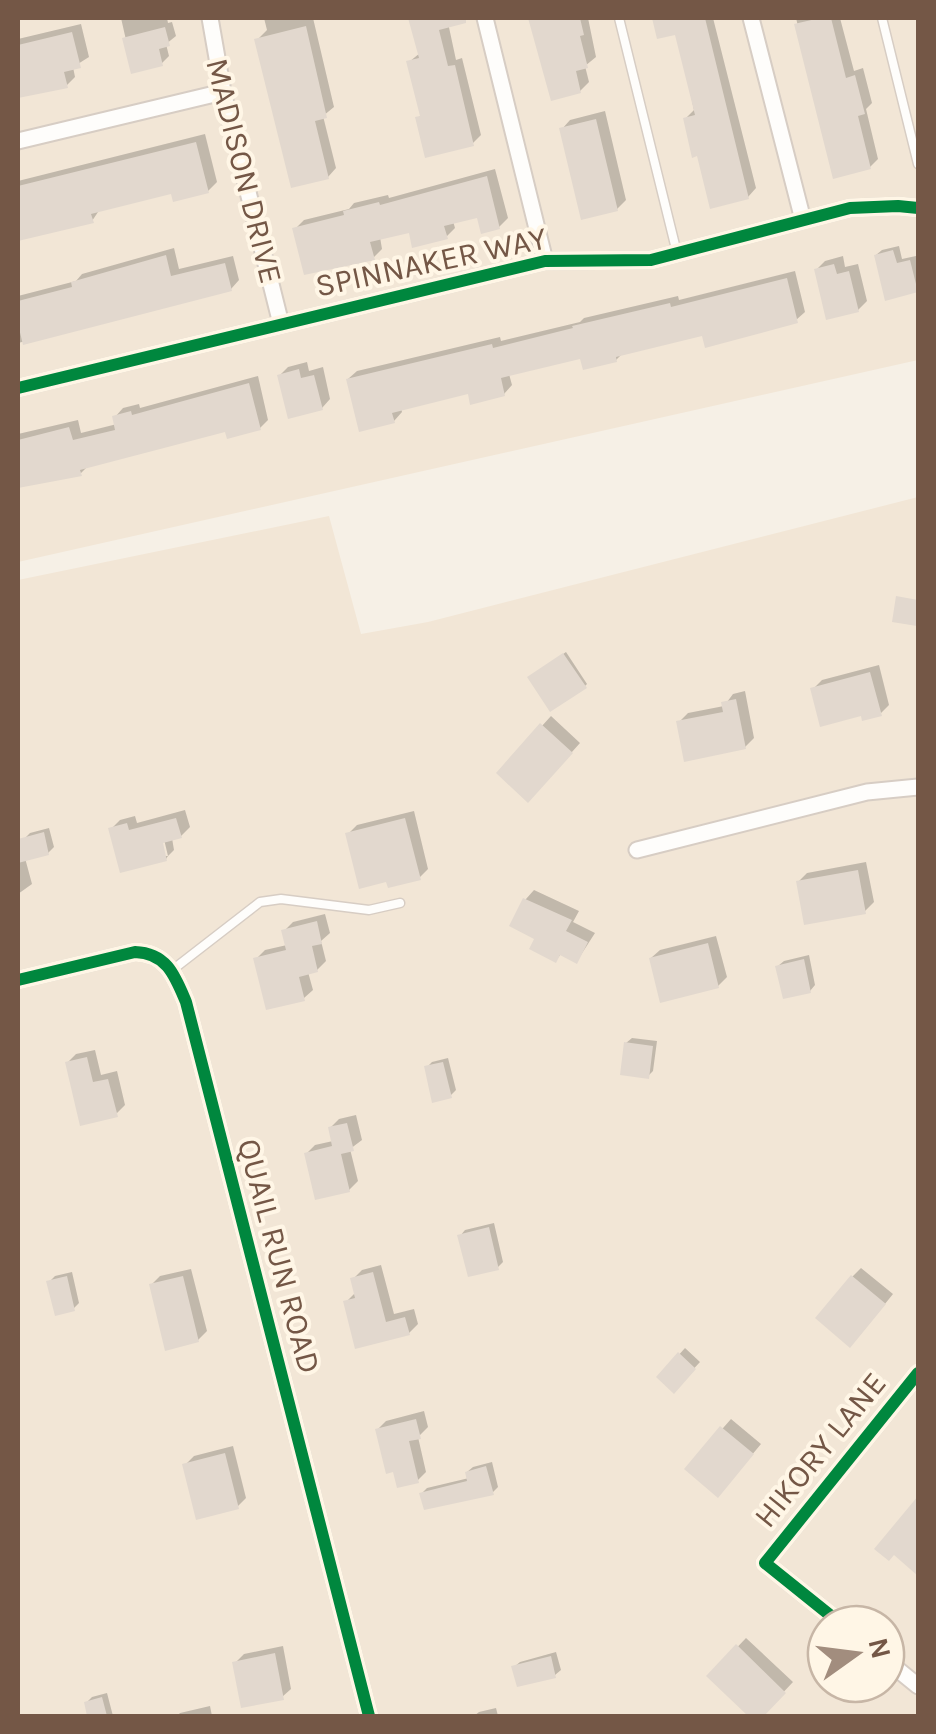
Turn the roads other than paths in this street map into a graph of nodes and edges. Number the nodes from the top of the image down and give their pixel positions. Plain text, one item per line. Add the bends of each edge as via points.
1 (210, 18) edge
2 (485, 18) edge
3 (619, 18) edge
4 (751, 18) edge
5 (882, 18) edge
6 (223, 92) junction
7 (18, 141) edge
8 (918, 164) edge
9 (918, 208) edge
10 (803, 220) junction
11 (677, 253) junction
12 (546, 261) junction
13 (280, 324) junction
14 (18, 388) edge
15 (918, 787) edge
16 (637, 850) dead end
17 (400, 904) dead end
18 (171, 970) junction
19 (18, 980) edge
20 (918, 1373) edge
21 (816, 1604) edge
22 (370, 1716) edge

1 - 6 street, MADISON DRIVE
2 - 12 street
3 - 11 lane
4 - 10 street
5 - 8 lane
6 - 7 street
6 - 13 street, MADISON DRIVE
9 - 10 street, SPINNAKER WAY via 850,208
10 - 11 street, SPINNAKER WAY
11 - 12 street, SPINNAKER WAY via 651,260
12 - 13 street, SPINNAKER WAY
13 - 14 street, SPINNAKER WAY
15 - 16 street via 867,792
17 - 18 lane via 369,910 281,898 260,902
18 - 19 street via 149,952 135,952
18 - 22 street, QUAIL RUN ROAD via 186,1002
20 - 21 street, HIKORY LANE via 764,1563

